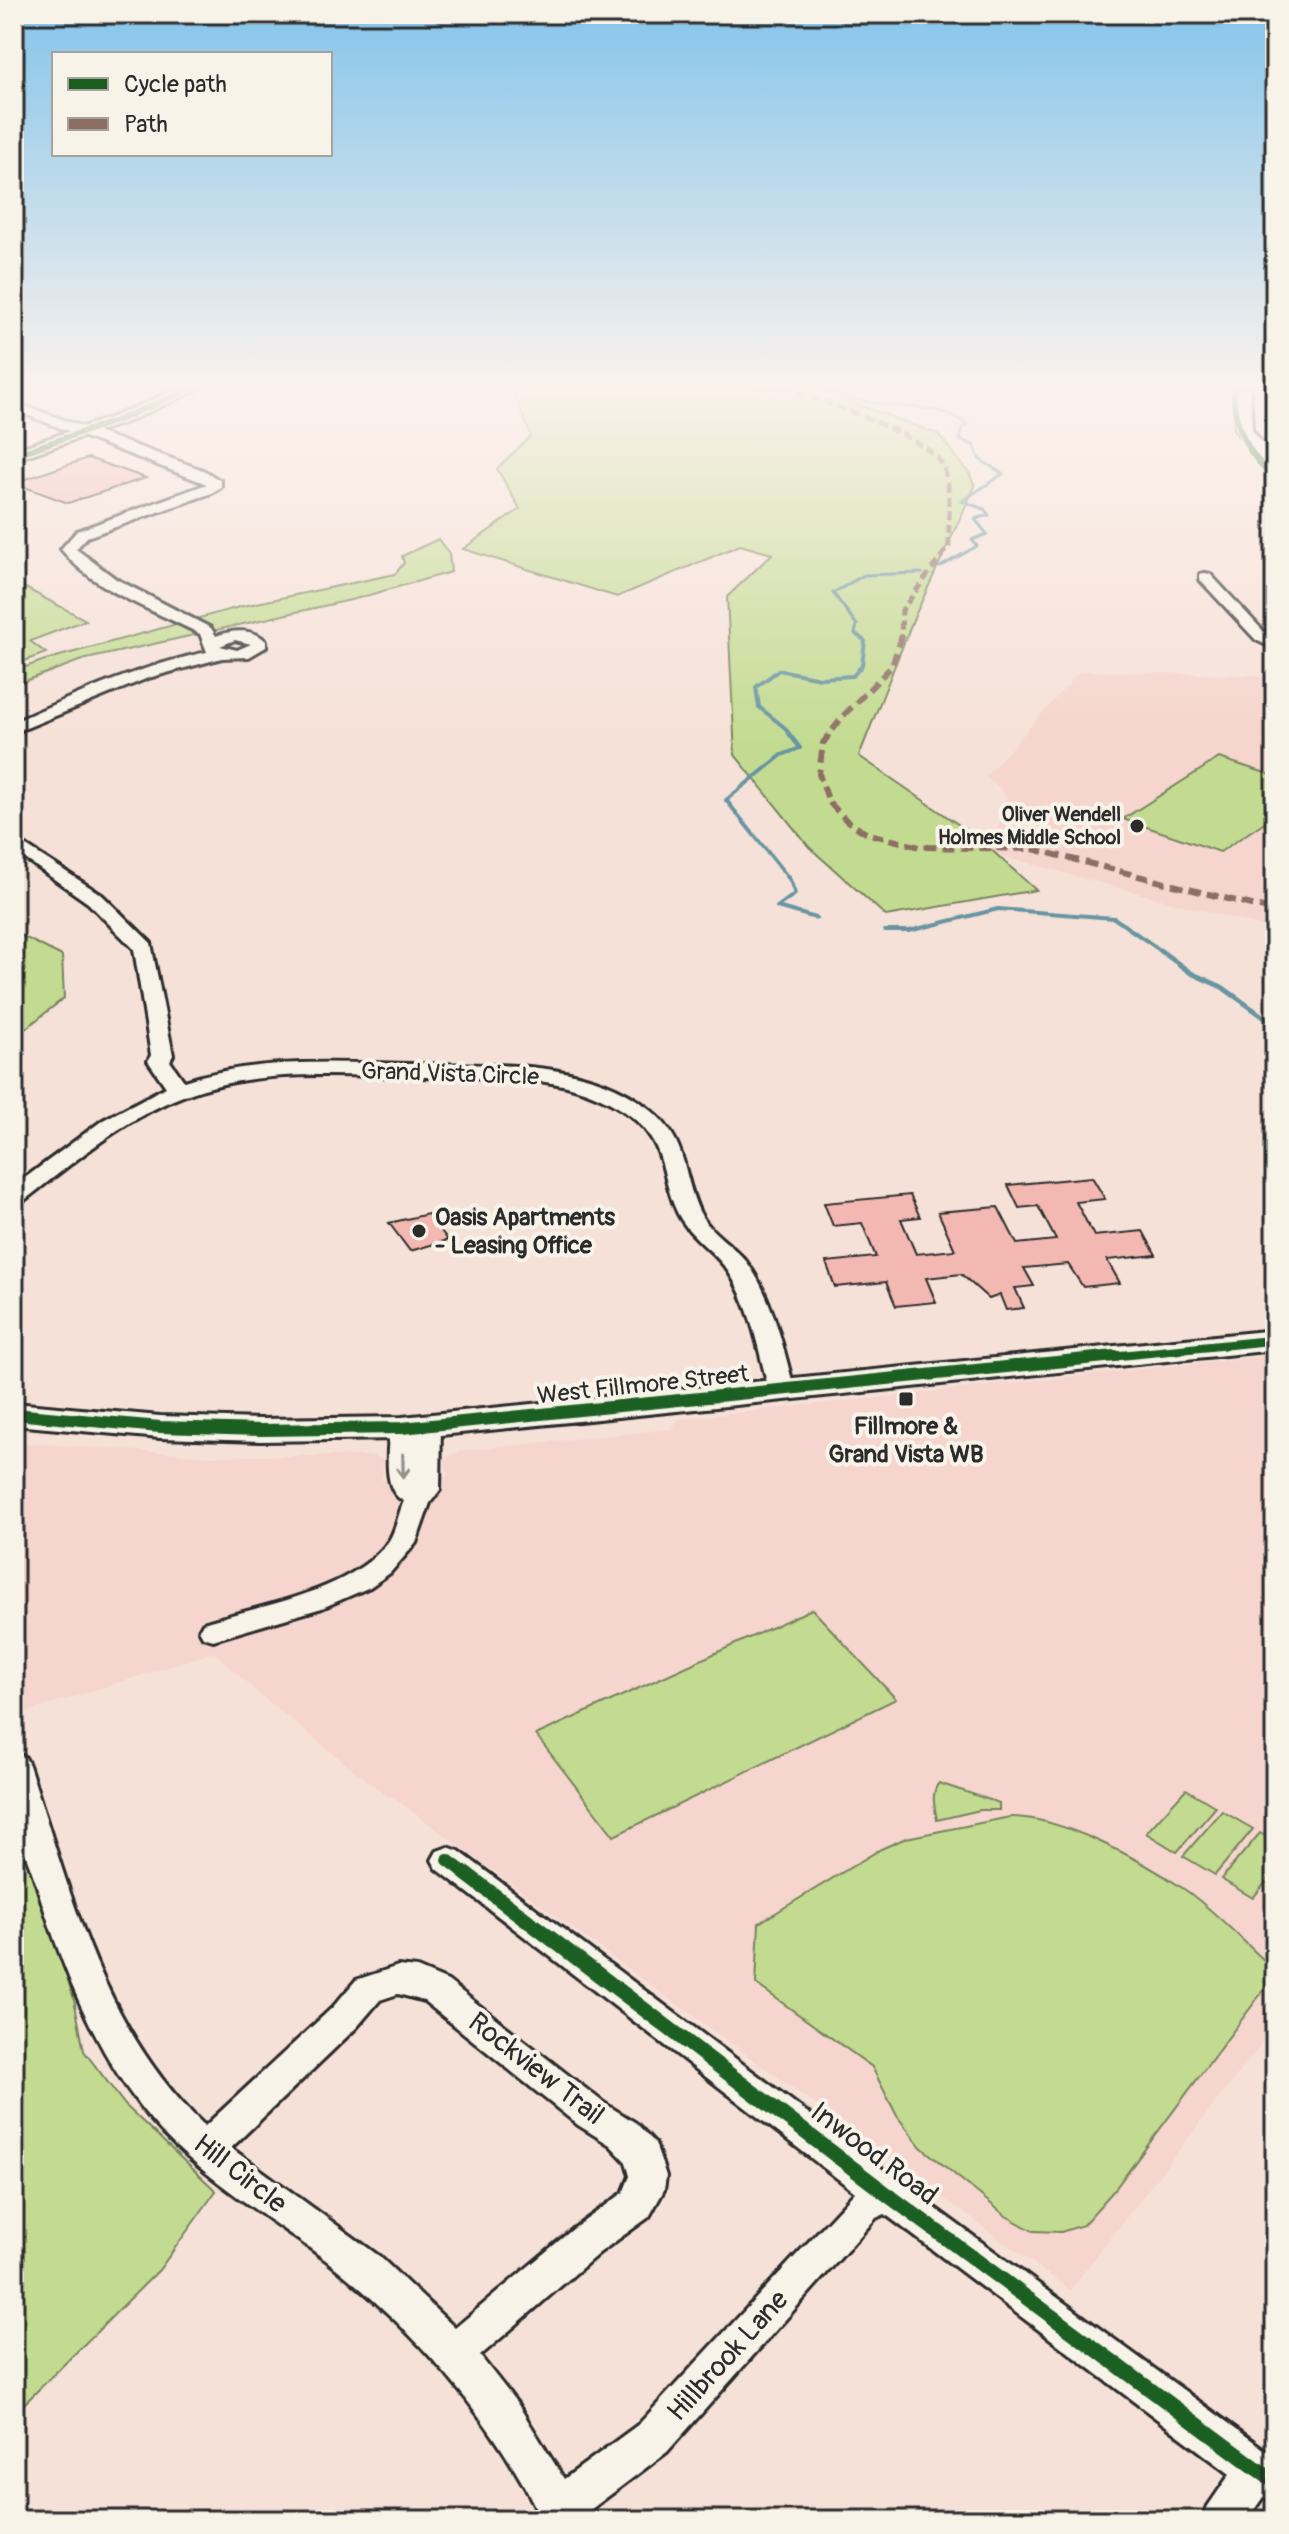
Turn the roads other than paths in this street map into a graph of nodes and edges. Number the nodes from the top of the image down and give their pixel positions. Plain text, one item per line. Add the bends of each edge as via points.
1 (160, 506) edge
2 (1205, 577) dead end
3 (213, 644) junction
4 (1275, 644) edge
5 (14, 728) edge
6 (14, 843) edge
7 (186, 1087) junction
8 (14, 1197) edge
9 (1275, 1340) edge
10 (782, 1391) junction
11 (14, 1414) edge
12 (415, 1426) junction
13 (213, 1630) dead end
14 (14, 1765) edge
15 (448, 1860) dead end
16 (204, 2150) junction
17 (888, 2195) junction
18 (452, 2355) junction
19 (1266, 2476) edge
20 (560, 2514) edge
21 (1222, 2520) edge

1 - 3 street via 82,534 68,549 74,558
2 - 4 street via 1261,637
3 - 3 street via 246,653 260,644 234,635
3 - 5 street via 192,659
6 - 7 street via 95,899 144,947 159,1061
7 - 8 street, Grand Vista Circle via 116,1122
7 - 10 street, Grand Vista Circle via 280,1070 507,1073 575,1082 624,1101 652,1122 671,1146 689,1214 747,1282
9 - 10 main road, West Fillmore Street
10 - 12 main road, West Fillmore Street
11 - 12 main road, West Fillmore Street via 260,1430
12 - 13 street via 403,1484 418,1497 410,1530 398,1549 339,1591
14 - 16 street, Hill Circle via 68,1929 111,2033 149,2092
15 - 17 street, Inwood Road
16 - 18 street, Hill Circle via 367,2269
16 - 18 street, Rockview Trail via 368,1990 398,1980 436,1991 623,2134 642,2154 648,2176 636,2205
17 - 19 street, Inwood Road
17 - 20 street, Hillbrook Lane via 863,2206 653,2438
18 - 20 street, Hill Circle via 518,2441
19 - 21 street

